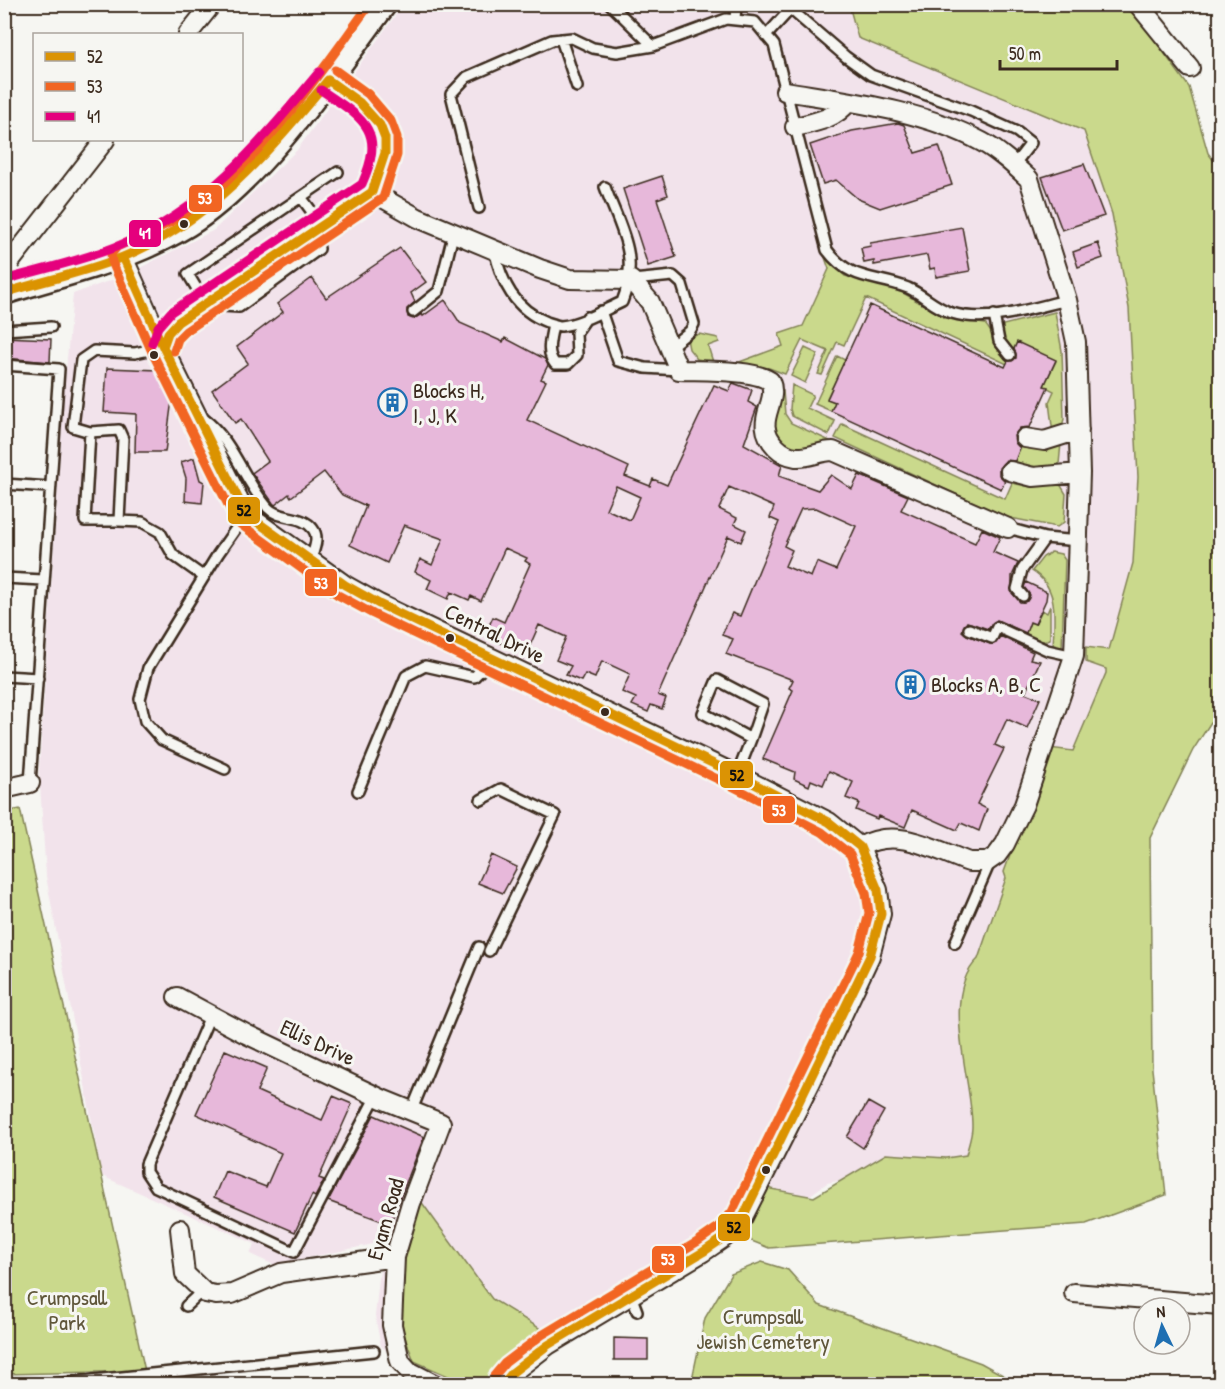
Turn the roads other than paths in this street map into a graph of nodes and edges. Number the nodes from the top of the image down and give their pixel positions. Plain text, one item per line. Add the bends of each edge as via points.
1 (212, 4) edge
2 (385, 4) edge
3 (610, 4) edge
4 (736, 4) edge
5 (1138, 4) edge
6 (788, 6) edge
7 (735, 20) junction
8 (189, 33) edge
9 (766, 36) junction
10 (561, 39) junction
11 (653, 46) junction
12 (1190, 68) dead end
13 (328, 80) junction
14 (577, 87) dead end
15 (785, 91) junction
16 (849, 102) junction
17 (795, 127) junction
18 (104, 141) edge
19 (1014, 165) junction
20 (338, 172) dead end
21 (605, 187) dead end
22 (372, 192) junction
23 (301, 197) junction
24 (479, 208) dead end
25 (318, 226) junction
26 (454, 231) junction
27 (494, 249) junction
28 (123, 257) junction
29 (631, 280) junction
30 (9, 291) edge
31 (1067, 300) junction
32 (209, 301) junction
33 (601, 311) junction
34 (413, 312) dead end
35 (994, 315) junction
36 (587, 317) junction
37 (553, 324) junction
38 (51, 327) dead end
39 (4, 330) edge
40 (163, 347) junction
41 (670, 347) junction
42 (1010, 355) dead end
43 (4, 365) edge
44 (679, 370) junction
45 (196, 413) junction
46 (1078, 430) junction
47 (90, 432) junction
48 (1025, 438) dead end
49 (1010, 471) dead end
50 (1080, 473) junction
51 (4, 484) edge
52 (50, 487) junction
53 (246, 513) junction
54 (119, 521) junction
55 (1008, 528) joint
56 (1045, 538) junction
57 (1079, 541) junction
58 (311, 560) junction
59 (204, 577) junction
60 (4, 578) edge
61 (43, 580) junction
62 (1023, 596) dead end
63 (969, 629) dead end
64 (1074, 656) junction
65 (492, 659) junction
66 (4, 676) edge
67 (38, 678) junction
68 (751, 739) junction
69 (225, 769) dead end
70 (737, 775) junction
71 (30, 783) joint
72 (4, 789) edge
73 (358, 791) dead end
74 (481, 800) dead end
75 (860, 848) junction
76 (991, 859) junction
77 (955, 944) dead end
78 (479, 947) dead end
79 (489, 951) dead end
80 (177, 997) dead end
81 (210, 1016) junction
82 (376, 1096) junction
83 (411, 1112) junction
84 (441, 1123) joint
85 (180, 1229) dead end
86 (395, 1257) junction
87 (202, 1291) junction
88 (1074, 1293) dead end
89 (1221, 1305) edge
90 (186, 1306) dead end
91 (374, 1351) dead end
92 (54, 1384) edge
93 (434, 1384) edge
94 (503, 1384) edge

1 - 8 street
2 - 13 street
3 - 11 lane
4 - 7 lane
5 - 12 street
6 - 9 lane via 786,14
6 - 19 lane via 871,75 1017,132 1030,143
7 - 9 lane via 755,22
7 - 11 lane via 709,24
9 - 15 lane via 774,45
10 - 11 lane via 572,38 593,48 617,52
10 - 14 lane
10 - 24 lane via 467,77 452,94
13 - 22 street via 367,107 381,128 386,146
13 - 28 street via 252,169 218,202 189,224
15 - 16 street
15 - 17 lane
16 - 17 street via 825,120
16 - 19 street via 921,118 983,142
17 - 35 lane via 827,250 839,267 910,289 951,313
18 - 30 street via 10,262
19 - 31 street via 1029,179
20 - 23 lane
21 - 29 lane via 630,253
22 - 25 street
22 - 26 street via 418,218
23 - 25 lane
23 - 32 lane via 188,274
25 - 32 street
26 - 27 street
26 - 34 lane via 439,291
27 - 29 street via 570,279
27 - 37 lane via 519,306
28 - 30 street
28 - 40 street, Central Drive
29 - 33 lane via 622,302
29 - 41 street via 650,302
29 - 41 lane via 673,276 682,284 694,324
31 - 35 lane
31 - 46 street via 1076,342
32 - 40 street via 173,327
33 - 36 lane
33 - 44 lane via 618,361
35 - 42 lane via 999,341
36 - 37 lane via 559,326
36 - 37 lane via 576,333 577,355 568,364 555,364 550,357
38 - 39 lane
40 - 45 street, Central Drive
40 - 47 lane via 135,353 94,351 81,360 73,427
41 - 44 street
43 - 52 lane via 59,369
44 - 55 street via 768,379 773,390 765,422 767,436 779,450 804,457 833,451
45 - 53 street, Central Drive
45 - 58 lane via 216,428 271,511 301,519 314,530 317,539
46 - 48 street via 1044,441
46 - 50 street
47 - 54 lane via 119,430 123,440
47 - 54 lane via 85,521
49 - 50 street via 1033,477
50 - 57 street
51 - 52 lane
52 - 61 lane
53 - 58 street, Central Drive
53 - 59 lane
54 - 59 lane via 142,522 160,532 173,555
55 - 56 lane
56 - 57 lane
56 - 62 lane via 1019,576 1017,589
57 - 64 street
58 - 65 street, Central Drive via 379,604
59 - 69 lane via 148,668 140,699 145,721 162,740
60 - 61 lane
61 - 67 lane
63 - 64 lane via 992,638 997,627 1047,650
64 - 76 street via 1024,805 1005,844
65 - 70 street, Central Drive
65 - 73 lane via 474,677 425,666 406,676
66 - 67 lane
67 - 71 lane
68 - 68 lane via 703,713 717,680 763,704
68 - 70 lane
70 - 75 street, Central Drive via 829,822
71 - 72 street
74 - 79 lane via 501,789 555,814
75 - 76 street via 873,840 902,837 969,862 980,864
75 - 94 street via 878,890 881,914 870,956 742,1219 725,1237 634,1303 548,1346
76 - 77 lane
78 - 83 lane
80 - 81 street, Ellis Drive
81 - 82 street, Ellis Drive
81 - 82 lane via 146,1164 146,1172 156,1187 294,1252
82 - 83 street, Ellis Drive
83 - 84 street, Ellis Drive
84 - 86 street, Eyam Road
85 - 87 street via 185,1274
86 - 87 street via 281,1273 232,1294
86 - 93 street, Eyam Road via 392,1325 400,1361 409,1371
87 - 90 lane
88 - 89 street
91 - 92 lane

